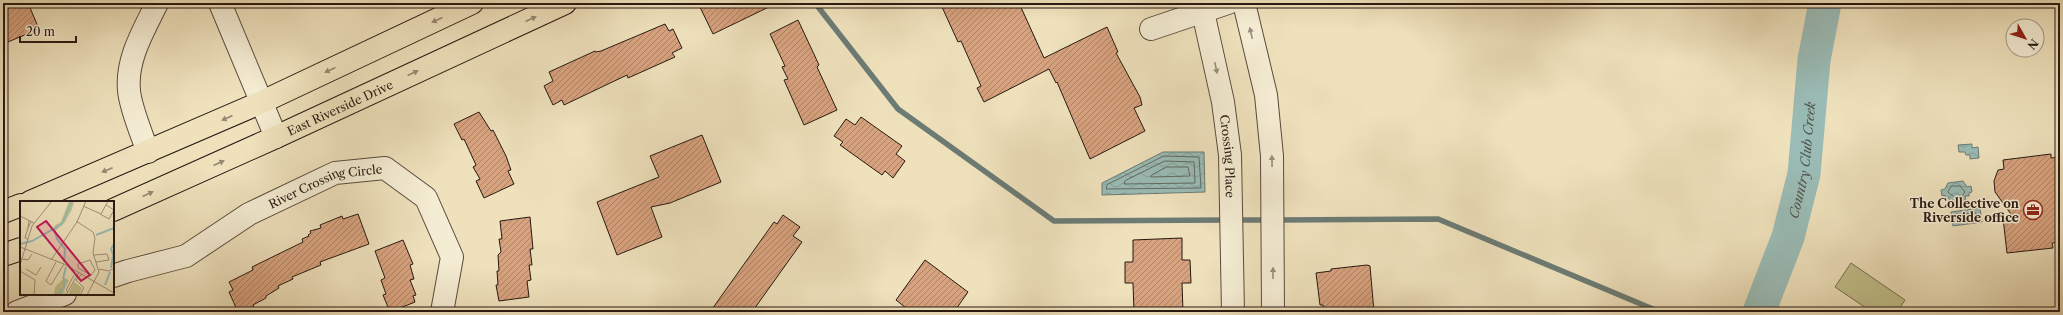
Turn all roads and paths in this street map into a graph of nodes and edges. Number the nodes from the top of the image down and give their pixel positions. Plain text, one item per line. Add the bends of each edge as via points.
1 (157, 3) edge
2 (220, 3) edge
3 (472, 3) edge
4 (565, 3) edge
5 (1228, 3) edge
6 (1244, 3) edge
7 (1203, 7) edge
8 (1151, 29) dead end
9 (262, 102) junction
10 (276, 137) junction
11 (148, 152) junction
12 (32, 201) edge
13 (20, 205) edge
14 (114, 210) edge
15 (3, 212) edge
16 (20, 249) edge
17 (3, 255) edge
18 (114, 276) edge
19 (62, 295) edge
20 (17, 312) edge
21 (442, 312) edge
22 (1234, 312) edge
23 (1273, 312) edge

1 - 11 street via 128,74 129,91
2 - 9 street
3 -> 9 main road
10 -> 4 main road, East Riverside Drive
5 - 7 street
23 -> 6 street via 1272,156 1266,95
7 - 8 street
7 -> 22 street, Crossing Place via 1223,102 1230,156
9 - 10 street
9 -> 11 main road
14 -> 10 main road, East Riverside Drive
11 -> 12 main road
13 - 15 main road
16 - 17 main road
18 - 21 street, River Crossing Circle via 186,256 249,214 335,172 385,168 426,198 452,257
19 - 20 street

